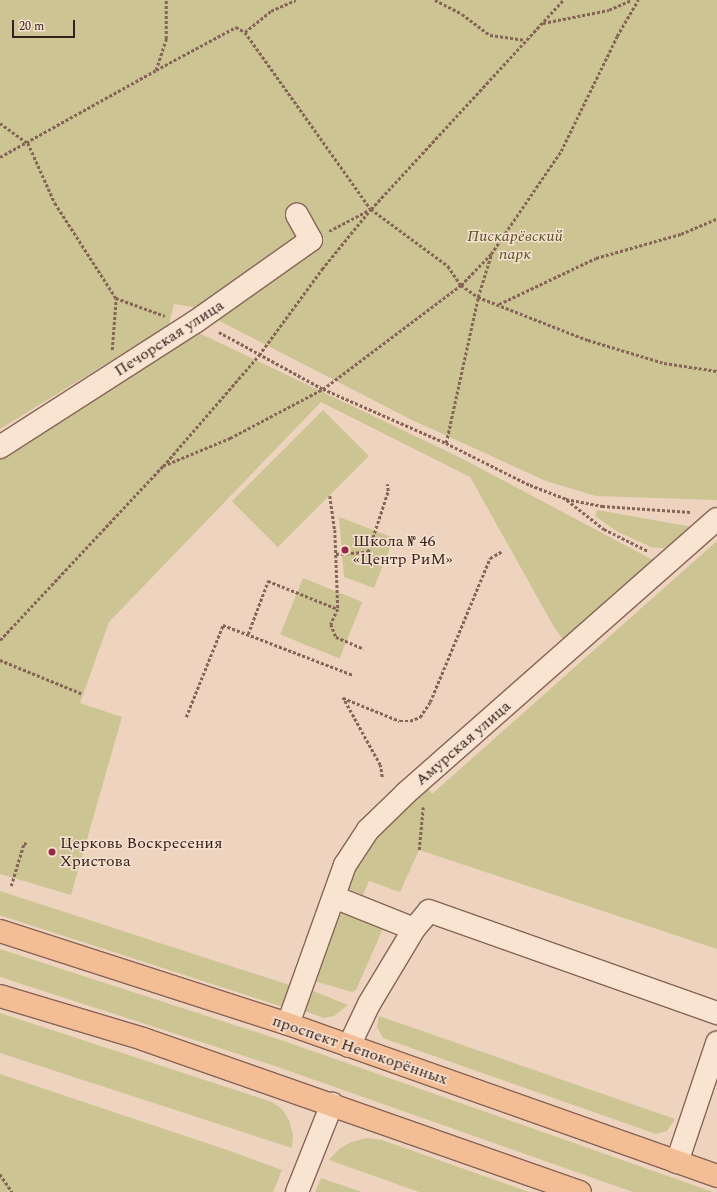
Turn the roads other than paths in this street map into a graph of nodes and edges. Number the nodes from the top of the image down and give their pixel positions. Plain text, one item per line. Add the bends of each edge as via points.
1 (297, 215) dead end
2 (0, 447) edge
3 (717, 519) edge
4 (334, 897) junction
5 (414, 929) junction
6 (0, 931) edge
7 (0, 996) edge
8 (717, 1013) edge
9 (288, 1024) junction
10 (717, 1043) edge
11 (349, 1046) junction
12 (332, 1104) junction
13 (677, 1162) junction
14 (717, 1176) edge
15 (297, 1192) edge
16 (580, 1192) edge

1 - 2 street, Печорская улица via 311,240 195,322
3 - 4 street, Амурская улица via 406,793 368,830 345,865
4 - 5 street
4 - 9 street, Амурская улица
5 - 8 street via 428,911
5 - 11 street via 369,1004
6 - 9 main road, проспект Непокорённых
7 - 12 main road via 143,1040
9 - 11 main road, проспект Непокорённых
10 - 13 street
11 - 13 main road, проспект Непокорённых
12 - 15 street
12 - 16 main road
13 - 14 main road, проспект Непокорённых

